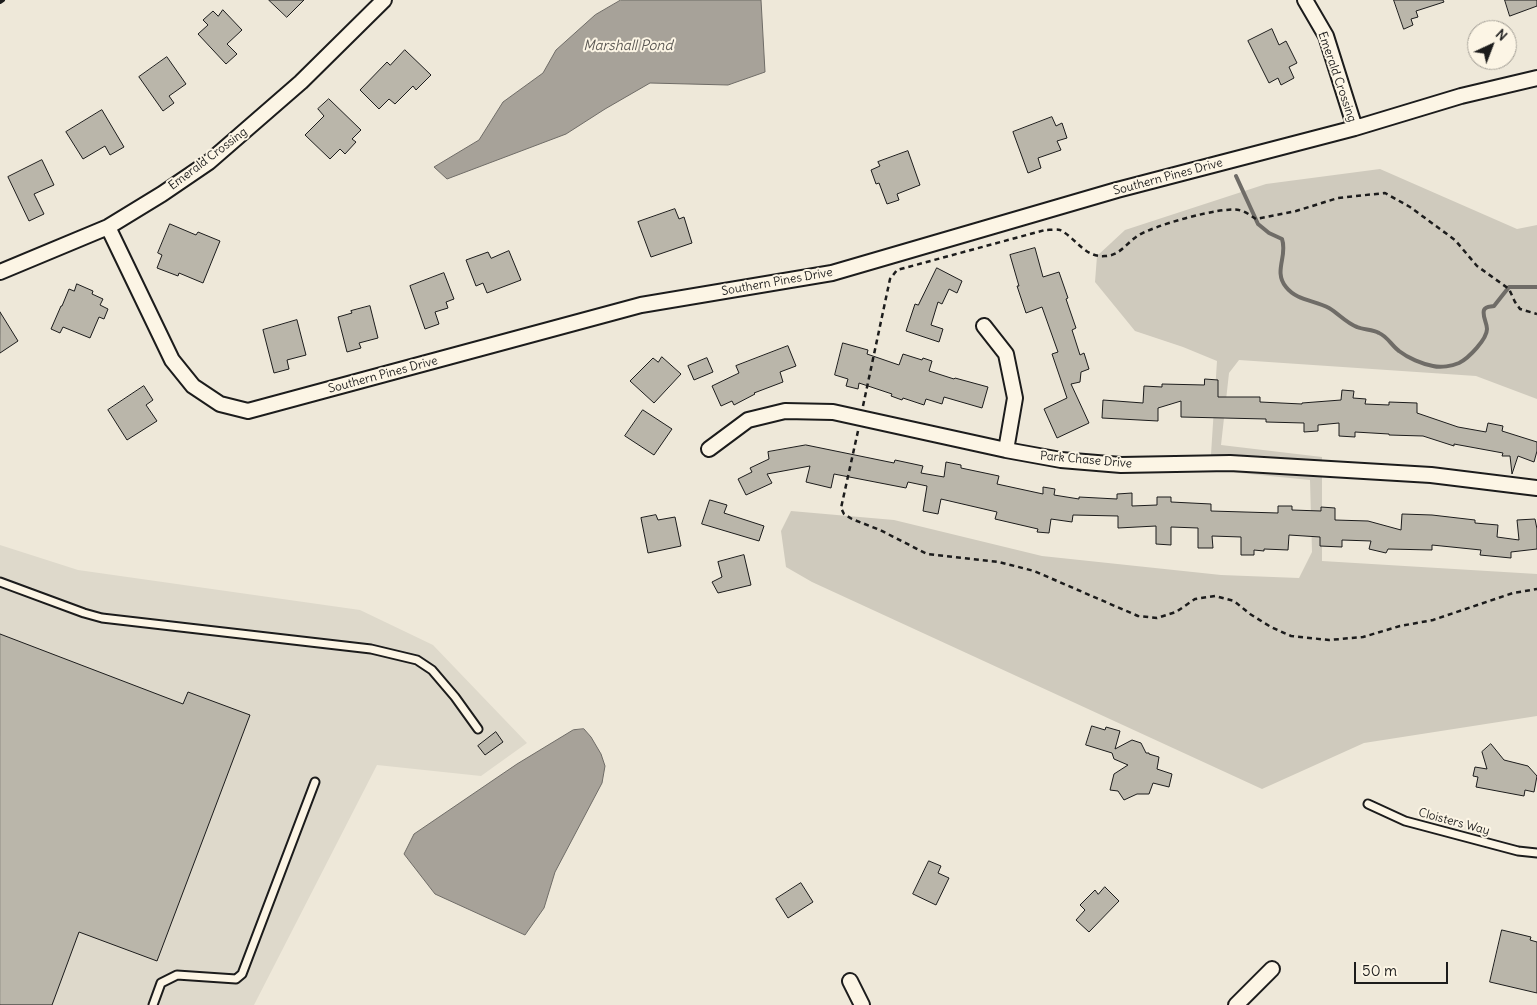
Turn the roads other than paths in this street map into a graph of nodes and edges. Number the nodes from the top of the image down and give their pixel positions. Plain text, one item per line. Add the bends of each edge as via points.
1 (384, 0) edge
2 (1304, 0) edge
3 (1537, 78) edge
4 (1355, 128) junction
5 (108, 227) junction
6 (0, 272) edge
7 (984, 326) dead end
8 (709, 449) dead end
9 (1006, 450) junction
10 (1537, 488) edge
11 (0, 582) edge
12 (478, 729) dead end
13 (315, 782) dead end
14 (1368, 804) dead end
15 (1537, 853) edge
16 (1272, 969) dead end
17 (850, 981) dead end
18 (153, 1005) edge
19 (862, 1005) edge
20 (1236, 1005) edge

1 - 5 street, Emerald Crossing via 301,82 216,156
2 - 4 street, Emerald Crossing via 1326,36
3 - 4 street, Southern Pines Drive via 1461,96
4 - 5 street, Southern Pines Drive via 1117,190 832,273 641,305 248,411 220,404 193,386 172,360
5 - 6 street, Emerald Crossing
7 - 9 street via 1006,354 1015,398
8 - 9 street, Park Chase Drive via 748,420 785,411 833,412
9 - 10 street, Park Chase Drive via 1061,460 1121,465 1230,463 1431,475
11 - 12 lane via 102,618 370,649 417,660 432,670 455,696
13 - 18 lane via 242,974 236,979 177,975 161,983
14 - 15 lane, Cloisters Way via 1405,822
16 - 20 street
17 - 19 street

